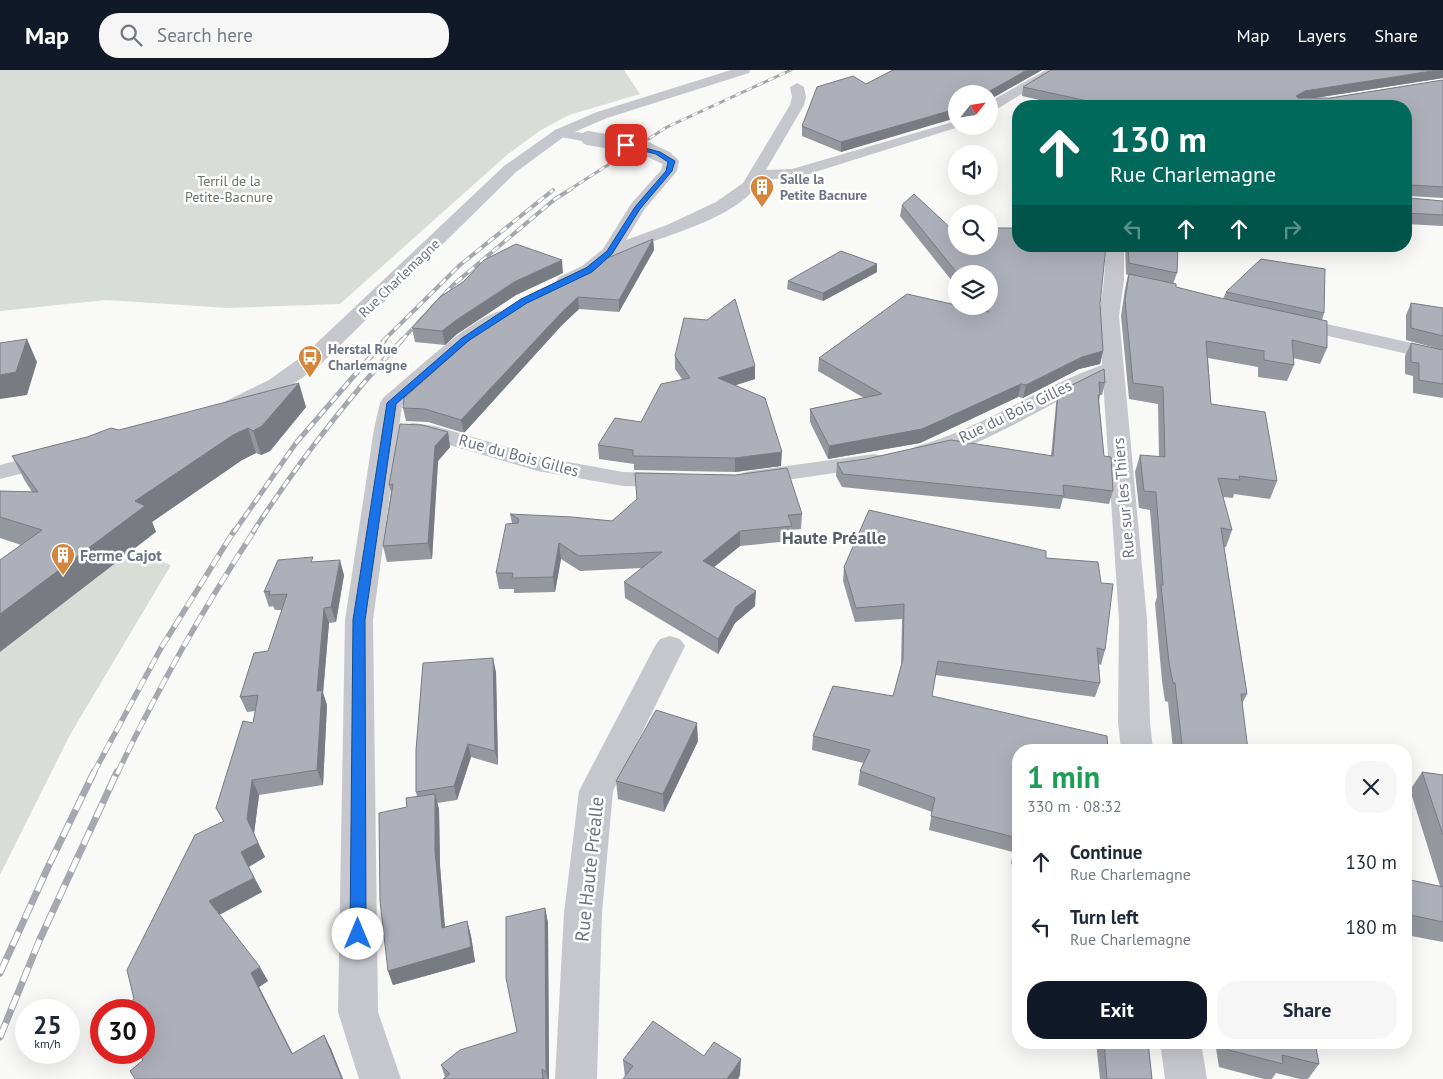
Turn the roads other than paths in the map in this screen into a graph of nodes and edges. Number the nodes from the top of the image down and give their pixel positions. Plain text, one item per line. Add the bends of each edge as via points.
1 (744, 70) edge
2 (1056, 70) edge
3 (797, 88) dead end
4 (998, 103) edge
5 (948, 127) edge
6 (560, 132) junction
7 (756, 175) junction
8 (610, 252) junction
9 (1116, 252) edge
10 (548, 290) edge
11 (517, 306) edge
12 (1268, 318) edge
13 (1443, 356) edge
14 (1112, 369) junction
15 (218, 412) edge
16 (386, 429) junction
17 (76, 453) edge
18 (0, 472) edge
19 (698, 480) edge
20 (725, 480) edge
21 (670, 646) dead end
22 (1136, 744) edge
23 (1181, 1049) edge
24 (380, 1079) edge
25 (576, 1079) edge
26 (1186, 1079) edge

1 - 6 street, Rue Charlemagne via 602,115
2 - 4 street
3 - 7 street via 797,105
5 - 7 street via 793,174
6 - 8 street, bridge via 645,148 672,161 669,171 637,208
6 - 15 street, Rue Charlemagne via 510,169 312,360 277,385
7 - 8 street via 749,186 722,206 673,229
8 - 10 street via 589,270
9 - 14 street, Rue sur les Thiers via 1123,282 1109,316
11 - 16 street via 465,340 392,403
12 - 13 street
14 - 20 street, Rue du Bois Gilles via 1073,383 972,436 927,450 854,464
14 - 22 street, Rue sur les Thiers via 1133,620
16 - 19 street, Rue du Bois Gilles via 427,431 538,464 623,480
16 - 24 street via 359,620 358,1012
17 - 18 street
21 - 25 street, Rue Haute Préalle via 596,791 583,913
23 - 26 street

